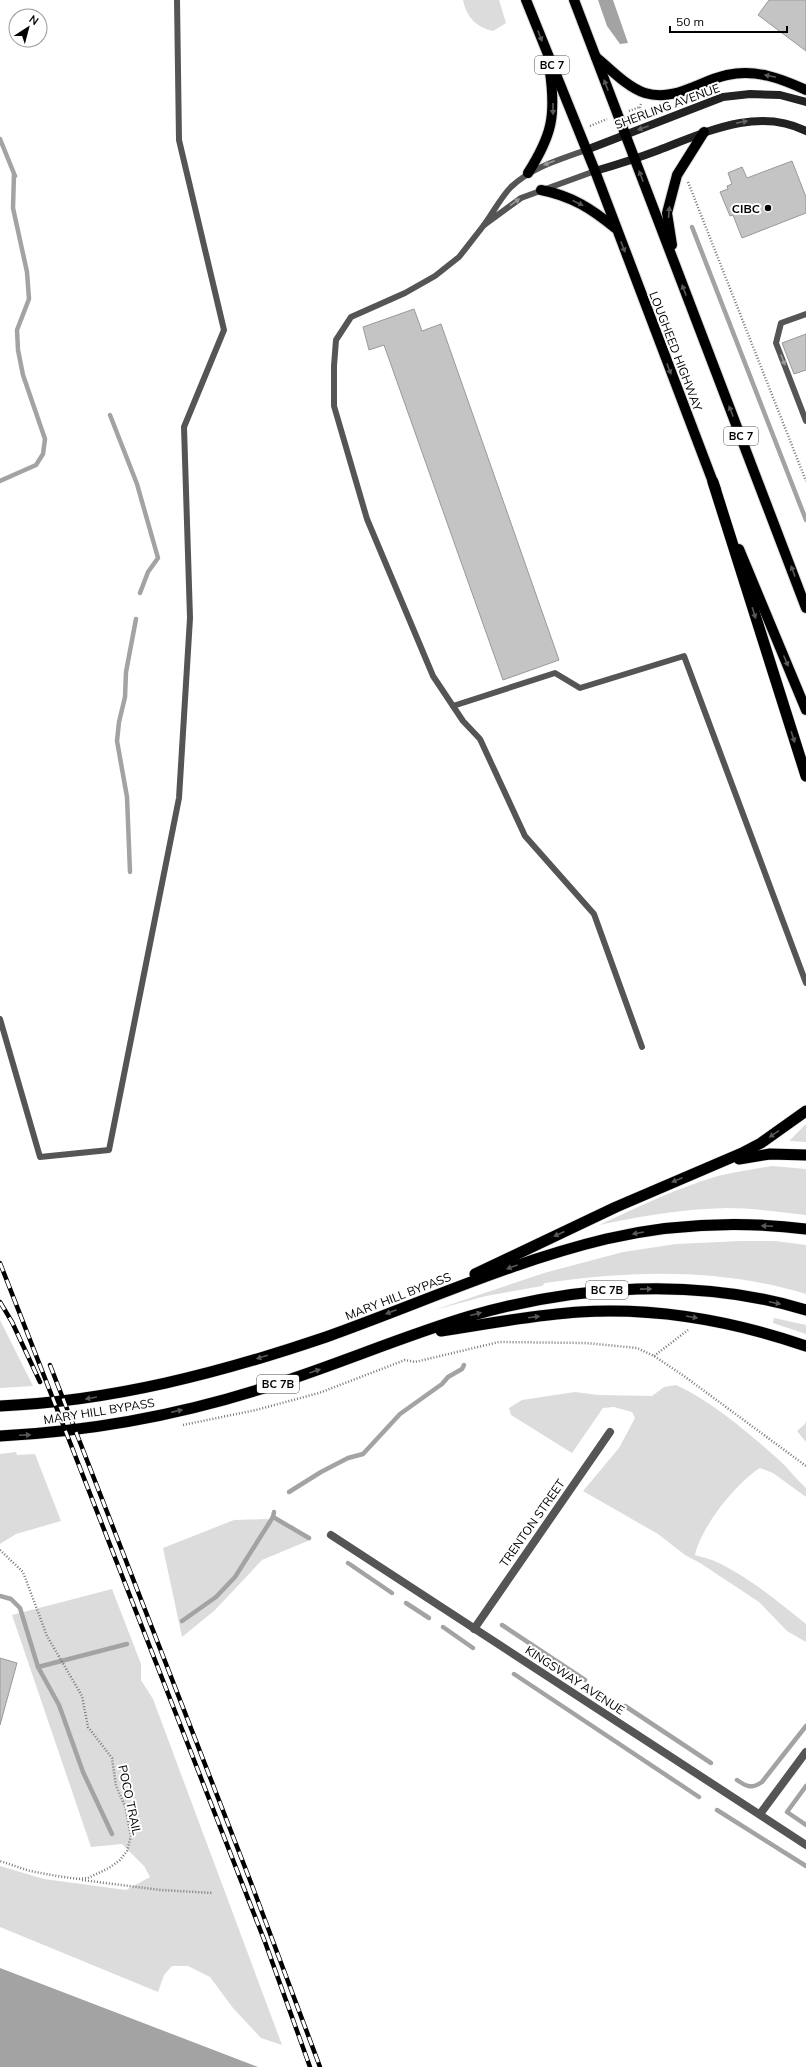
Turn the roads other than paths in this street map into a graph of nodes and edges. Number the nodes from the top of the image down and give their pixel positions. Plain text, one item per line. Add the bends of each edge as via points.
1 (177, 0) edge
2 (526, 0) edge
3 (574, 0) edge
4 (548, 56) junction
5 (594, 56) junction
6 (806, 90) edge
7 (806, 102) edge
8 (806, 131) edge
9 (704, 132) junction
10 (625, 134) junction
11 (586, 150) junction
12 (634, 159) junction
13 (595, 171) junction
14 (528, 173) junction
15 (542, 190) junction
16 (484, 225) junction
17 (615, 228) junction
18 (675, 264) junction
19 (806, 314) edge
20 (806, 421) edge
21 (713, 482) junction
22 (806, 608) edge
23 (453, 706) junction
24 (806, 710) edge
25 (806, 776) edge
26 (806, 983) edge
27 (0, 1019) edge
28 (642, 1047) dead end
29 (806, 1112) edge
30 (806, 1155) edge
31 (714, 1166) junction
32 (806, 1229) edge
33 (417, 1302) junction
34 (806, 1310) edge
35 (413, 1335) junction
36 (806, 1346) edge
37 (0, 1406) edge
38 (610, 1432) dead end
39 (0, 1436) edge
40 (330, 1535) dead end
41 (474, 1629) junction
42 (806, 1752) edge
43 (760, 1814) junction
44 (806, 1845) edge

1 - 27 lane via 180,140 224,330 184,427 190,618 179,798 109,1150 40,1157
2 -> 4 main road, LOUGHEED HIGHWAY / BC 7
3 - 5 main road, BC 7
4 - 11 main road, LOUGHEED HIGHWAY / BC 7
4 -> 14 main road via 553,115 541,153
6 -> 5 main road via 782,78 754,72 726,75 684,92 665,96 644,93 619,77
10 -> 5 main road, BC 7
7 -> 10 main road, SHERLING AVENUE via 780,95 750,94 723,97
9 -> 8 main road via 748,121 773,122
9 - 12 main road
18 -> 9 main road via 667,213 677,176
10 - 11 main road, SHERLING AVENUE
10 - 12 main road, BC 7
11 - 13 main road, LOUGHEED HIGHWAY / BC 7
11 -> 14 lane
12 - 13 main road
18 -> 12 main road, BC 7
13 - 15 lane
13 - 17 main road, LOUGHEED HIGHWAY / BC 7
14 - 16 lane via 510,188
16 -> 15 lane via 521,198
15 -> 17 main road via 558,193 592,209
16 - 23 lane via 459,257 435,276 405,294 351,317 336,340 334,366 334,406 368,519 433,676
17 -> 21 main road, LOUGHEED HIGHWAY / BC 7
22 -> 18 main road, BC 7
19 -> 20 lane via 781,323 776,343
21 -> 24 main road, LOUGHEED HIGHWAY / BC 7
21 -> 25 highway
23 - 26 lane via 555,673 580,688 684,656
23 - 28 lane via 463,721 480,738 525,836 594,914
29 -> 31 highway via 752,1148
30 - 31 highway via 750,1156
31 -> 33 highway via 616,1207
32 -> 33 highway, MARY HILL BYPASS / BC 7B via 762,1225 700,1226 669,1228 608,1238 520,1264
33 -> 37 highway, MARY HILL BYPASS / BC 7B via 326,1336 214,1372 86,1399
35 -> 34 highway, MARY HILL BYPASS / BC 7B via 469,1316 535,1300 594,1291 655,1289 713,1292
35 -> 36 highway via 580,1312 629,1312 702,1319 772,1334
39 -> 35 highway, MARY HILL BYPASS / BC 7B via 96,1427 214,1403 280,1383
38 - 41 street, TRENTON STREET
40 - 41 street, KINGSWAY AVENUE
41 - 43 street, KINGSWAY AVENUE
42 - 43 street
43 - 44 street, KINGSWAY AVENUE

